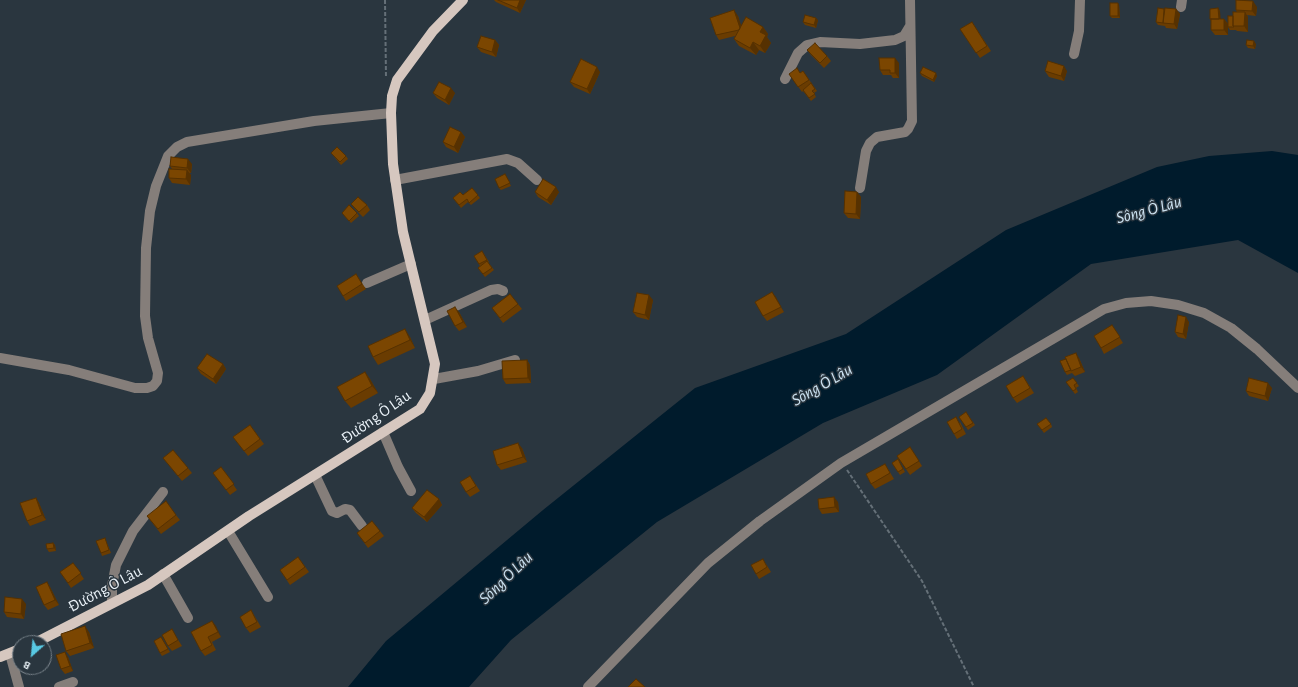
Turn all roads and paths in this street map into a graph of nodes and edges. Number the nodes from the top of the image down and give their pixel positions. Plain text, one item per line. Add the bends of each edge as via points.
1 (386, 0) edge
2 (463, 0) edge
3 (910, 0) edge
4 (1080, 0) edge
5 (910, 26) junction
6 (1074, 54) dead end
7 (785, 79) dead end
8 (393, 93) junction
9 (391, 113) junction
10 (395, 180) junction
11 (537, 180) dead end
12 (860, 188) dead end
13 (411, 264) junction
14 (367, 282) dead end
15 (503, 291) dead end
16 (426, 320) junction
17 (0, 358) edge
18 (515, 360) edge
19 (434, 379) junction
20 (1298, 388) edge
21 (383, 432) junction
22 (841, 463) junction
23 (315, 475) junction
24 (411, 491) dead end
25 (163, 492) dead end
26 (362, 526) dead end
27 (228, 531) junction
28 (163, 574) junction
29 (268, 597) dead end
30 (112, 603) junction
31 (188, 618) dead end
32 (50, 635) edge
33 (5, 655) edge
34 (73, 682) dead end
35 (19, 687) edge
36 (59, 687) edge
37 (588, 687) edge
38 (974, 687) edge

1 - 8 path via 387,84
2 - 8 main road, Đường Ô Lâu via 434,31 397,80
3 - 5 street
4 - 6 street via 1079,31
5 - 7 street via 904,36 895,40 860,44 807,44 798,52
5 - 12 street via 912,121 904,132 877,138 870,143 866,151
8 - 9 main road, Đường Ô Lâu
9 - 10 main road, Đường Ô Lâu
9 - 17 street via 314,121 187,142 168,156 151,204 146,248 145,316 158,373 153,386 135,388 69,370
10 - 11 street via 507,159 518,163
10 - 13 main road, Đường Ô Lâu via 402,232
13 - 14 street
13 - 16 main road, Đường Ô Lâu
15 - 16 street via 491,290
16 - 19 main road, Đường Ô Lâu via 435,364
18 - 19 street via 478,371
19 - 21 main road, Đường Ô Lâu via 430,393 420,409
20 - 22 street via 1231,328 1204,313 1178,305 1151,301 1126,303 1104,309
21 - 23 main road, Đường Ô Lâu
21 - 24 street
22 - 37 street via 760,521 708,563
22 - 38 path via 918,575
23 - 26 street via 332,511 338,513 345,509 350,510
23 - 27 main road, Đường Ô Lâu
25 - 30 street via 134,531 116,565
27 - 28 main road, Đường Ô Lâu
27 - 29 street
28 - 30 main road, Đường Ô Lâu via 148,585
28 - 31 street
30 - 32 main road, Đường Ô Lâu
33 - 35 street
34 - 36 street

